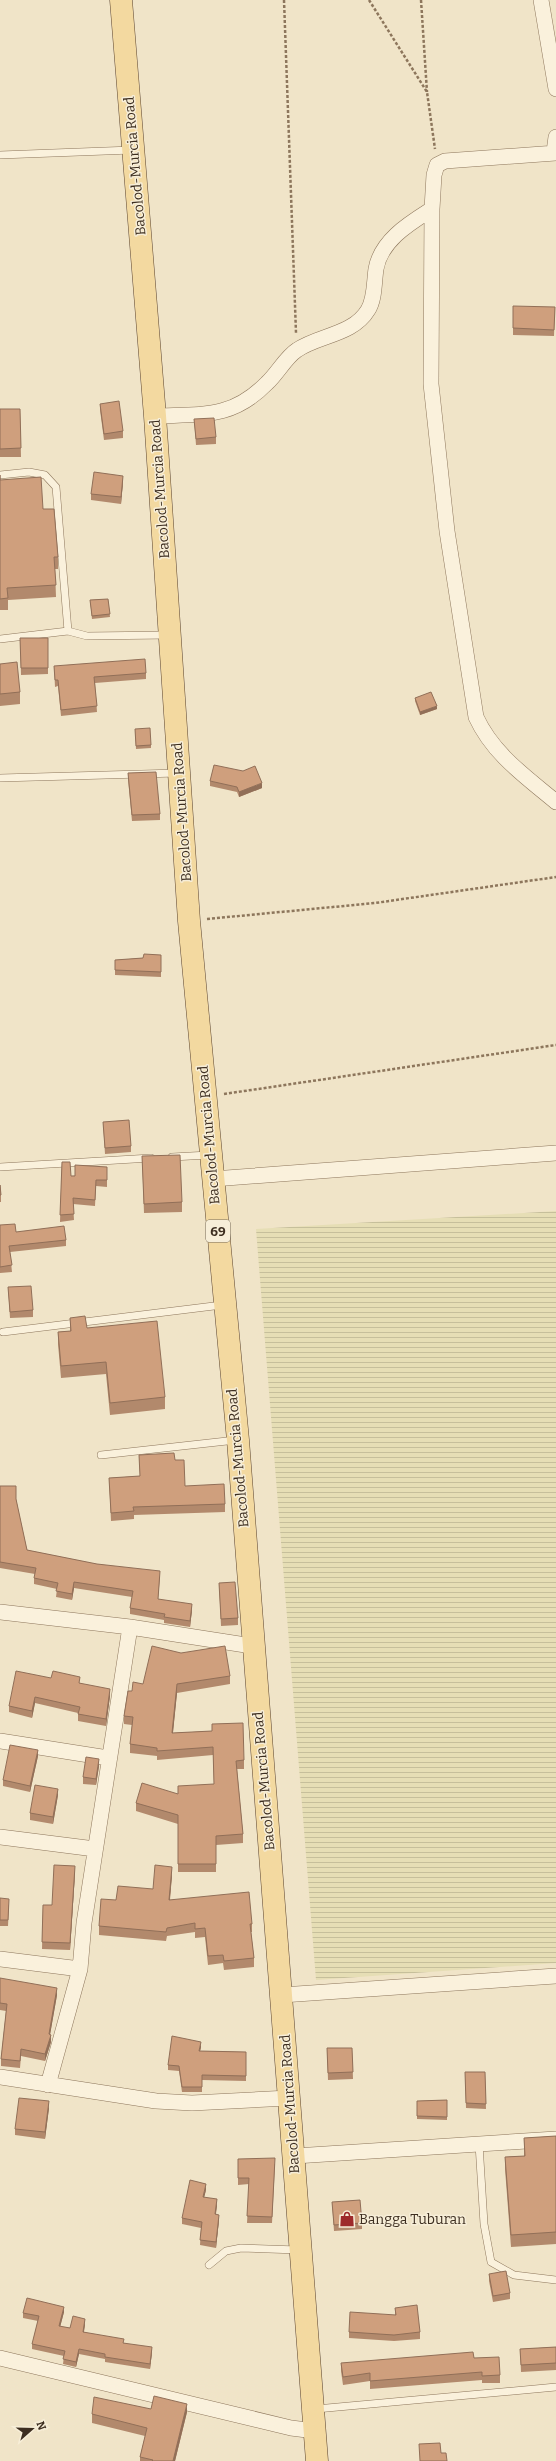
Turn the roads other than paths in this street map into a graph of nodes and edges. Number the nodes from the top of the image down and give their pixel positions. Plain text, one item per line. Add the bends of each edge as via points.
1 (121, 0) edge
2 (541, 0) edge
3 (556, 89) edge
4 (556, 138) edge
5 (133, 150) junction
6 (555, 153) edge
7 (0, 155) edge
8 (432, 209) junction
9 (155, 416) junction
10 (0, 474) edge
11 (68, 631) junction
12 (170, 635) junction
13 (0, 639) edge
14 (179, 773) junction
15 (0, 778) edge
16 (556, 802) edge
17 (556, 1153) edge
18 (211, 1155) junction
19 (156, 1157) edge
20 (164, 1157) edge
21 (0, 1167) edge
22 (213, 1179) junction
23 (225, 1304) junction
24 (3, 1332) dead end
25 (238, 1440) junction
26 (101, 1455) dead end
27 (0, 1612) edge
28 (130, 1627) junction
29 (252, 1646) junction
30 (0, 1741) edge
31 (108, 1758) junction
32 (0, 1837) edge
33 (95, 1849) junction
34 (0, 1959) edge
35 (80, 1969) junction
36 (556, 1976) edge
37 (282, 1995) junction
38 (0, 2077) edge
39 (48, 2085) junction
40 (289, 2098) junction
41 (556, 2139) edge
42 (479, 2144) junction
43 (295, 2156) junction
44 (302, 2251) junction
45 (209, 2265) dead end
46 (556, 2280) edge
47 (0, 2358) edge
48 (556, 2387) edge
49 (314, 2420) junction
50 (318, 2461) edge

1 - 5 main road, Bacolod-Murcia Road / 69
2 - 3 street
4 - 6 street
5 - 7 lane
5 - 9 main road, Bacolod-Murcia Road / 69
6 - 8 street via 446,161 437,165
8 - 9 street via 391,239 376,267 368,309 359,321 297,350 253,398 243,403 219,413
8 - 16 street via 431,384 447,531 476,717 484,735 499,754
9 - 12 main road, Bacolod-Murcia Road / 69
10 - 11 lane via 29,472 45,476 56,487
11 - 12 lane via 87,636
11 - 13 lane
12 - 14 main road, Bacolod-Murcia Road / 69
14 - 15 lane
14 - 18 main road, Bacolod-Murcia Road / 69 via 189,921
17 - 22 street
18 - 20 lane
18 - 22 main road, Bacolod-Murcia Road / 69
19 - 21 lane
22 - 23 main road, Bacolod-Murcia Road / 69
23 - 24 lane
23 - 25 main road, Bacolod-Murcia Road / 69
25 - 26 lane
25 - 29 main road, Bacolod-Murcia Road / 69
27 - 28 street
28 - 29 street
28 - 31 street
29 - 37 main road, Bacolod-Murcia Road / 69
30 - 31 street
31 - 33 street
32 - 33 street
33 - 35 street
34 - 35 street
35 - 39 street
36 - 37 street
37 - 40 main road, Bacolod-Murcia Road / 69
38 - 39 street
39 - 40 street via 156,2102 192,2103
40 - 43 main road, Bacolod-Murcia Road / 69
41 - 42 street
42 - 43 street
42 - 46 lane via 484,2224 492,2262 514,2275
43 - 44 main road, Bacolod-Murcia Road / 69
44 - 45 lane via 241,2248 226,2251
44 - 49 main road, Bacolod-Murcia Road / 69
47 - 49 street via 291,2428
48 - 49 lane
49 - 50 main road, Bacolod-Murcia Road / 69

